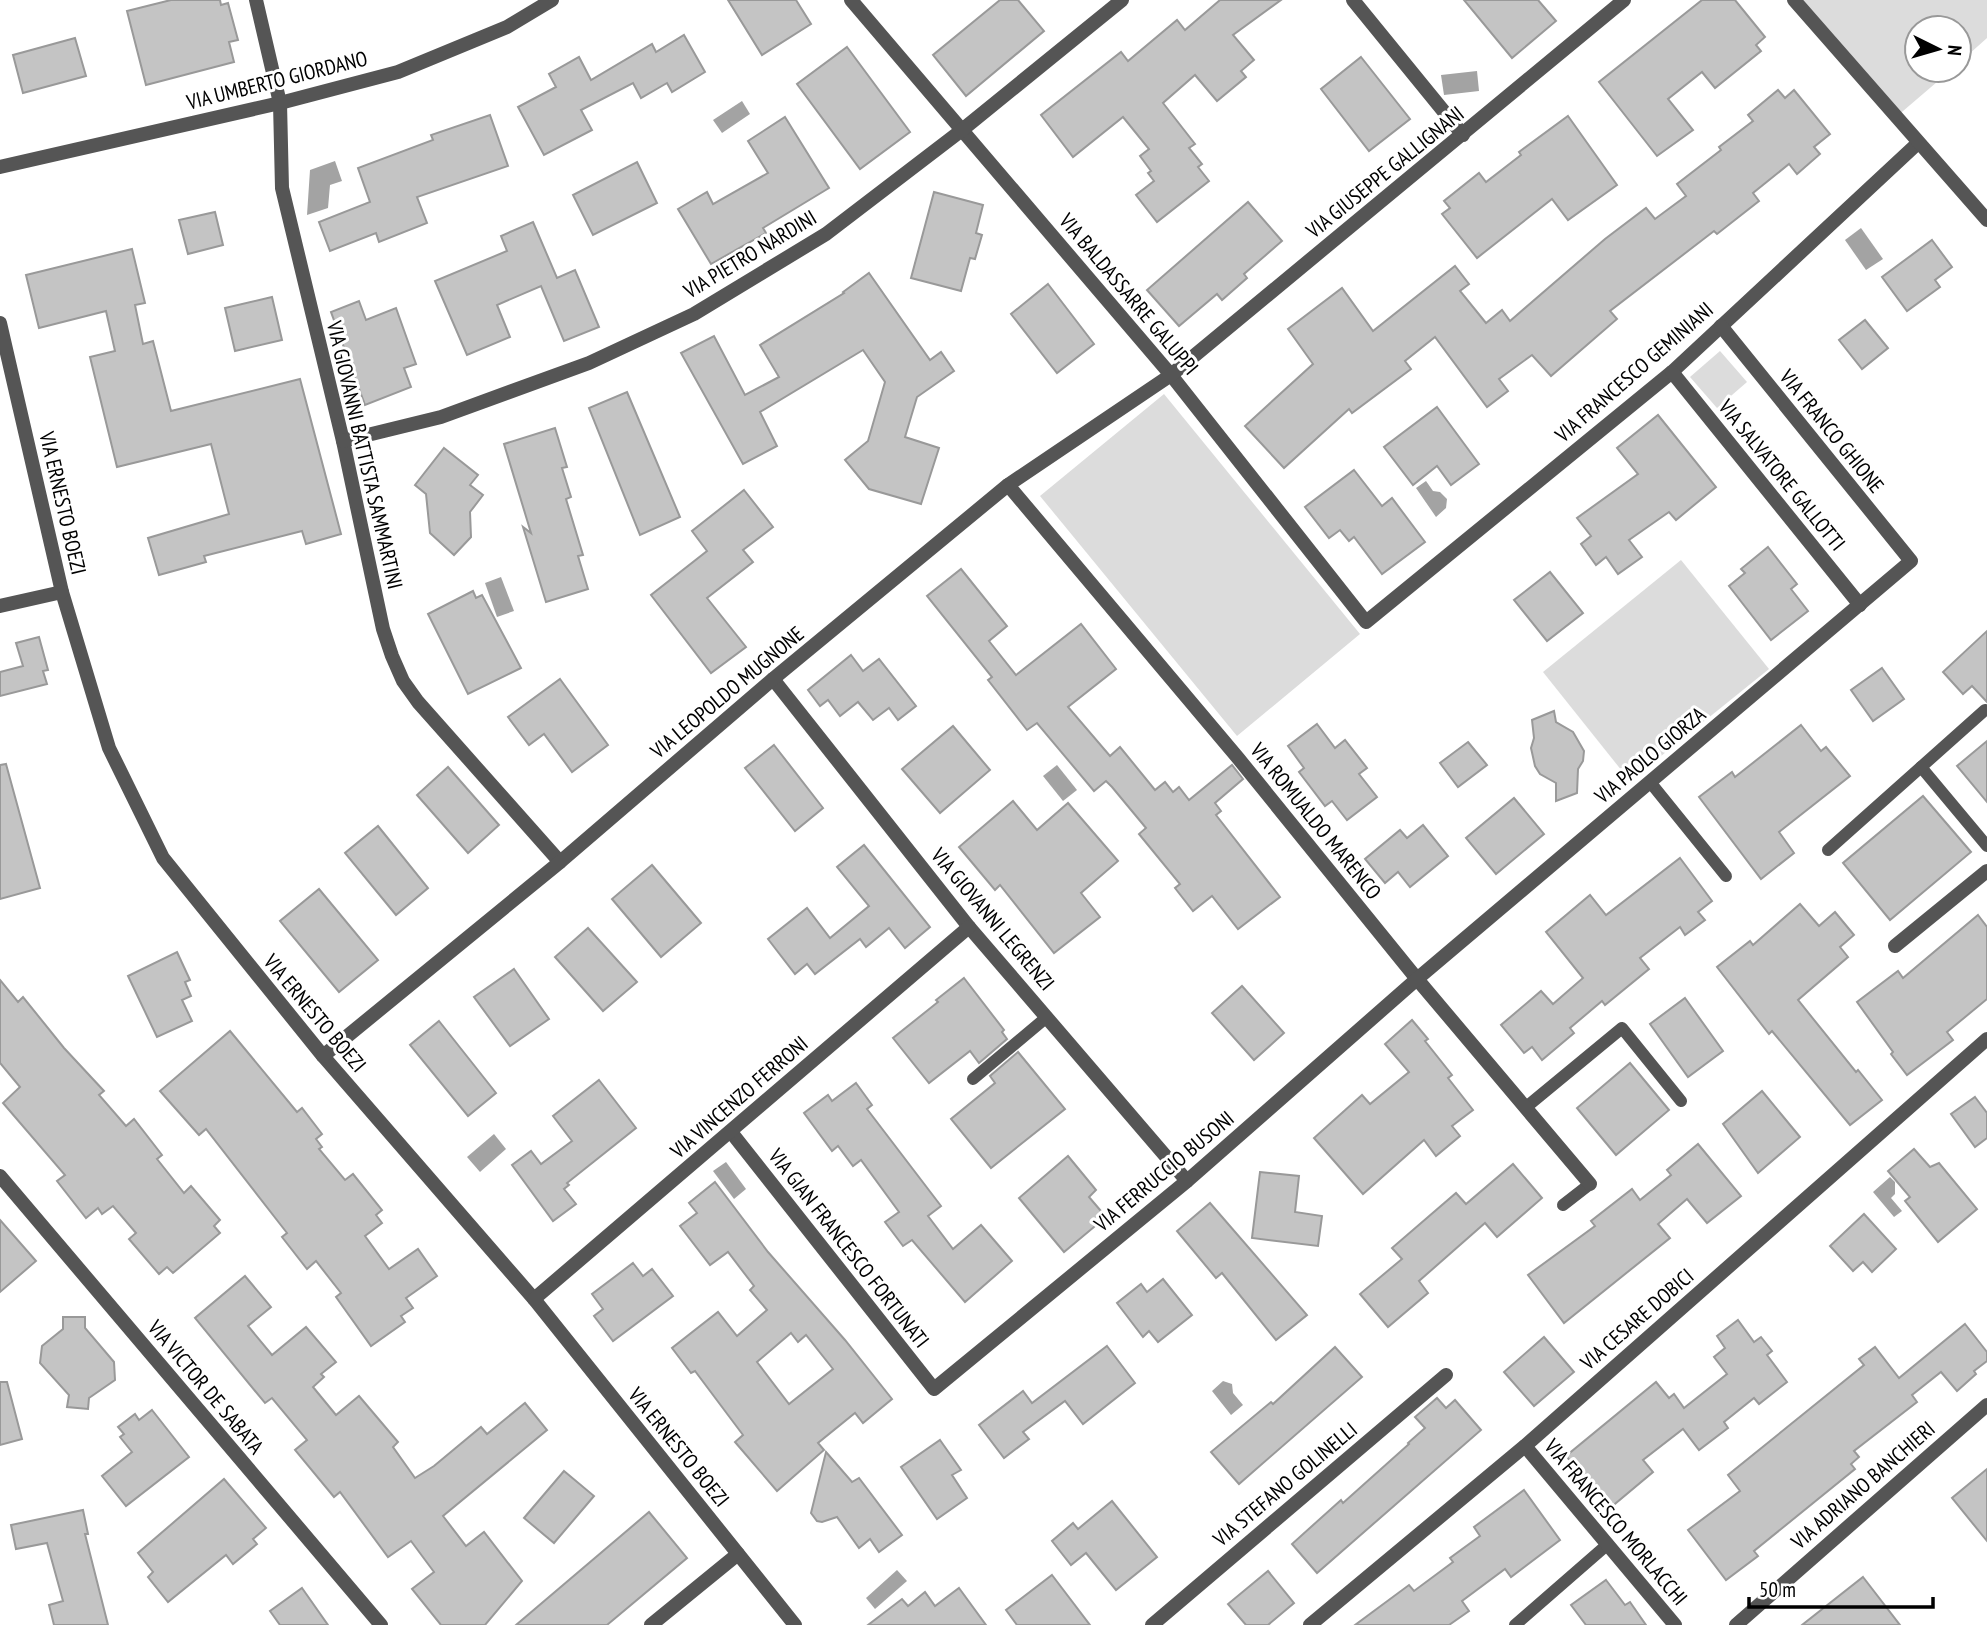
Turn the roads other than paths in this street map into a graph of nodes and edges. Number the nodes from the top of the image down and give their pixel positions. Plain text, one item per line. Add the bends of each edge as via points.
1 (256, 0) edge
2 (552, 0) edge
3 (851, 0) edge
4 (1122, 0) edge
5 (1353, 0) edge
6 (1624, 0) edge
7 (1794, 0) edge
8 (280, 103) junction
9 (962, 130) junction
10 (1463, 135) junction
11 (1918, 142) junction
12 (0, 167) edge
13 (1987, 220) edge
14 (0, 323) edge
15 (1721, 326) junction
16 (1672, 372) junction
17 (1171, 375) junction
18 (343, 441) junction
19 (1008, 485) junction
20 (1911, 561) joint
21 (62, 592) junction
22 (1860, 605) junction
23 (0, 606) edge
24 (1366, 622) joint
25 (773, 679) junction
26 (1985, 710) dead end
27 (1921, 767) junction
28 (1650, 782) junction
29 (1987, 846) edge
30 (1828, 850) dead end
31 (560, 862) junction
32 (1726, 876) dead end
33 (1985, 878) edge
34 (969, 927) junction
35 (1895, 946) dead end
36 (1417, 979) junction
37 (1047, 1017) junction
38 (1987, 1039) edge
39 (323, 1056) junction
40 (974, 1079) dead end
41 (1682, 1101) dead end
42 (1525, 1108) junction
43 (731, 1132) junction
44 (0, 1176) edge
45 (1187, 1181) junction
46 (1590, 1184) joint
47 (1563, 1206) dead end
48 (534, 1299) junction
49 (1446, 1375) dead end
50 (934, 1389) joint
51 (1987, 1405) edge
52 (1525, 1446) junction
53 (1608, 1545) junction
54 (738, 1554) junction
55 (381, 1625) edge
56 (651, 1625) edge
57 (795, 1625) edge
58 (1153, 1625) edge
59 (1310, 1625) edge
60 (1515, 1625) edge
61 (1675, 1625) edge
62 (1736, 1625) edge

1 - 8 street, VIA GIOVANNI BATTISTA SAMMARTINI
2 - 8 street, VIA UMBERTO GIORDANO via 507,27 398,72
3 - 9 street, VIA BALDASSARRE GALUPPI
4 - 9 street, VIA PIETRO NARDINI
5 - 10 street
6 - 10 street, VIA GIUSEPPE GALLIGNANI
7 - 11 street
8 - 12 street, VIA UMBERTO GIORDANO
8 - 18 street, VIA GIOVANNI BATTISTA SAMMARTINI via 282,188
9 - 17 street, VIA BALDASSARRE GALUPPI
9 - 18 street, VIA PIETRO NARDINI via 826,234 694,314 589,363 441,418
10 - 17 street, VIA GIUSEPPE GALLIGNANI
11 - 13 street
11 - 15 street, VIA FRANCESCO GEMINIANI
14 - 21 street, VIA ERNESTO BOEZI
15 - 16 street, VIA FRANCESCO GEMINIANI
15 - 20 street, VIA FRANCO GHIONE
16 - 22 street, VIA SALVATORE GALLOTTI
16 - 24 street, VIA FRANCESCO GEMINIANI
17 - 19 street, VIA LEOPOLDO MUGNONE
17 - 24 street, VIA BALDASSARRE GALUPPI
18 - 31 street, VIA GIOVANNI BATTISTA SAMMARTINI via 383,629 403,681
19 - 25 street, VIA LEOPOLDO MUGNONE
19 - 36 street, VIA ROMUALDO MARENCO
20 - 22 street, VIA PAOLO GIORZA
21 - 23 street
21 - 39 street, VIA ERNESTO BOEZI via 109,748 163,858
22 - 28 street, VIA PAOLO GIORZA
25 - 31 street, VIA LEOPOLDO MUGNONE
25 - 34 street, VIA GIOVANNI LEGRENZI
26 - 27 lane
27 - 29 lane
27 - 30 lane
28 - 32 lane
28 - 36 street, VIA PAOLO GIORZA
31 - 39 street, VIA LEOPOLDO MUGNONE
33 - 35 street
34 - 37 street, VIA GIOVANNI LEGRENZI
34 - 43 street, VIA VINCENZO FERRONI
36 - 42 street, VIA ROMUALDO MARENCO
36 - 45 street, VIA FERRUCCIO BUSONI
37 - 40 lane
37 - 45 street, VIA GIOVANNI LEGRENZI
38 - 52 street, VIA CESARE DOBICI
39 - 48 street, VIA ERNESTO BOEZI
41 - 42 lane via 1622,1028
42 - 46 street, VIA ROMUALDO MARENCO
43 - 48 street, VIA VINCENZO FERRONI
43 - 50 street, VIA GIAN FRANCESCO FORTUNATI
44 - 55 street, VIA VICTOR DE SABATA
45 - 50 street, VIA FERRUCCIO BUSONI
46 - 47 lane
48 - 54 street, VIA ERNESTO BOEZI
49 - 58 street, VIA STEFANO GOLINELLI
51 - 62 street, VIA ADRIANO BANCHIERI
52 - 53 street, VIA FRANCESCO MORLACCHI
52 - 59 street, VIA CESARE DOBICI
53 - 60 lane
53 - 61 street, VIA FRANCESCO MORLACCHI
54 - 56 street
54 - 57 street, VIA ERNESTO BOEZI

